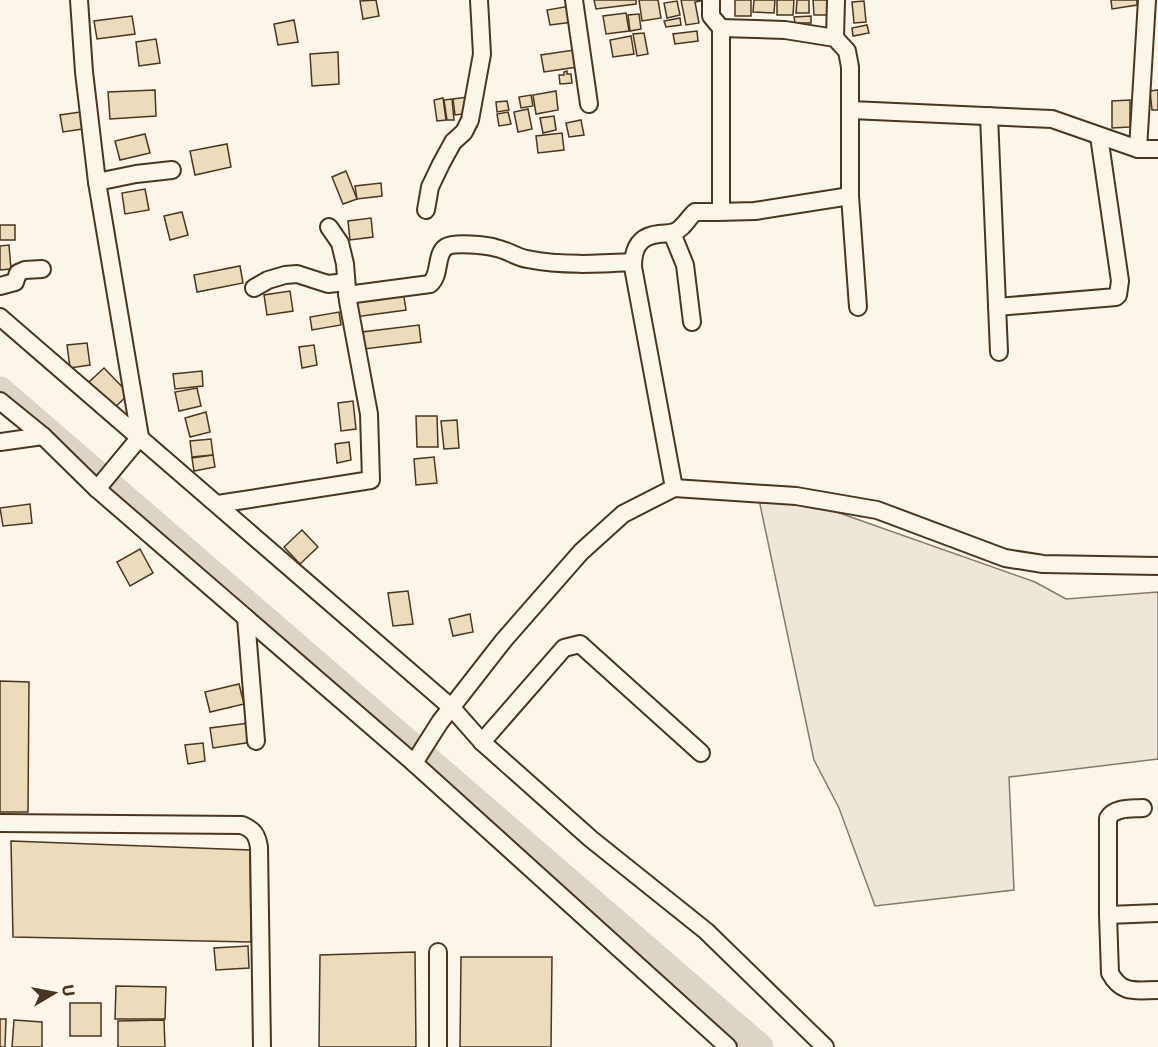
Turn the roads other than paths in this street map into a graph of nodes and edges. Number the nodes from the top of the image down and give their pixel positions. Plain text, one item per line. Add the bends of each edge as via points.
1 (79, 0) edge
2 (479, 0) edge
3 (574, 0) edge
4 (711, 0) edge
5 (836, 0) edge
6 (1147, 0) edge
7 (721, 28) junction
8 (835, 38) junction
9 (589, 104) dead end
10 (851, 110) junction
11 (988, 116) junction
12 (1099, 136) junction
13 (1138, 149) junction
14 (1158, 149) edge
15 (172, 170) dead end
16 (97, 182) junction
17 (850, 196) junction
18 (426, 210) dead end
19 (717, 212) junction
20 (329, 227) dead end
21 (672, 233) junction
22 (633, 262) junction
23 (42, 269) dead end
24 (0, 286) edge
25 (254, 288) dead end
26 (347, 288) junction
27 (997, 306) junction
28 (858, 307) dead end
29 (0, 318) edge
30 (692, 322) dead end
31 (999, 352) dead end
32 (0, 401) edge
33 (43, 436) junction
34 (140, 437) junction
35 (0, 442) edge
36 (673, 479) junction
37 (100, 485) junction
38 (218, 504) junction
39 (1158, 566) edge
40 (246, 618) junction
41 (452, 708) junction
42 (256, 741) dead end
43 (482, 742) junction
44 (700, 753) dead end
45 (415, 762) junction
46 (1143, 808) dead end
47 (0, 823) edge
48 (1158, 913) edge
49 (1108, 915) junction
50 (438, 952) dead end
51 (1158, 990) edge
52 (262, 1047) edge
53 (438, 1047) edge
54 (728, 1047) edge
55 (825, 1047) edge

1 - 16 street
2 - 18 street via 482,54 470,120 441,164 430,187
3 - 9 street
4 - 7 street via 711,16
5 - 8 street
6 - 13 street
7 - 8 street via 785,30
7 - 19 street via 722,207
8 - 10 street via 847,51
10 - 11 street
10 - 17 street
11 - 12 street via 1052,119
11 - 27 street
12 - 13 street
12 - 27 street via 1120,281 1118,295
13 - 14 street
15 - 16 street
16 - 34 street
17 - 19 street via 755,211
17 - 28 street
19 - 21 street via 695,212
20 - 26 street via 340,243
21 - 22 street via 638,242
21 - 30 street via 685,265
22 - 26 street via 572,265 524,259 497,248 450,245 441,254 430,284
22 - 36 street
23 - 24 street via 25,270 18,273 15,282
25 - 26 street via 268,280 297,274
26 - 38 street via 369,414 371,480
27 - 31 street
29 - 34 street
32 - 33 street
33 - 35 street
33 - 37 street
34 - 37 street
34 - 38 street
36 - 39 street via 877,510 1005,558 1044,564
36 - 41 street via 623,514 581,552 504,640
37 - 40 street
38 - 41 street
40 - 42 street
40 - 45 street
41 - 43 street
41 - 45 street
43 - 44 street via 564,648 580,644
43 - 55 street via 591,839 706,931
45 - 54 street
46 - 49 street via 1116,811 1108,818
47 - 52 street via 250,828 259,847
48 - 49 street
49 - 51 street via 1110,973 1114,981 1126,990
50 - 53 street

